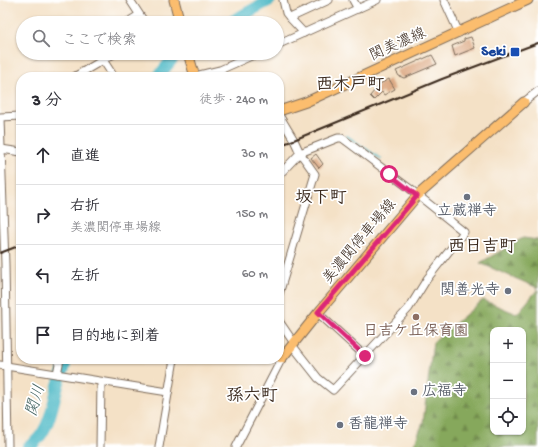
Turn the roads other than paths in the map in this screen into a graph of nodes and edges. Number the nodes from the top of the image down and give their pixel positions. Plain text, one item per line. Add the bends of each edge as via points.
1 (130, 0) edge
2 (174, 0) edge
3 (283, 0) edge
4 (329, 0) edge
5 (353, 0) edge
6 (377, 0) edge
7 (444, 0) edge
8 (528, 0) edge
9 (358, 9) junction
10 (139, 15) edge
11 (178, 16) edge
12 (290, 18) junction
13 (304, 33) junction
14 (459, 33) junction
15 (284, 42) edge
16 (103, 60) joint
17 (190, 60) edge
18 (242, 60) edge
19 (83, 72) edge
20 (111, 72) edge
21 (194, 72) edge
22 (213, 72) edge
23 (538, 91) edge
24 (524, 102) joint
25 (284, 109) edge
26 (16, 116) edge
27 (0, 117) edge
28 (284, 123) edge
29 (1, 149) edge
30 (16, 151) edge
31 (300, 153) junction
32 (284, 170) edge
33 (417, 196) junction
34 (2, 218) edge
35 (284, 277) edge
36 (318, 312) junction
37 (284, 329) edge
38 (293, 344) junction
39 (284, 354) edge
40 (365, 356) junction
41 (59, 364) edge
42 (173, 364) edge
43 (278, 364) edge
44 (3, 366) edge
45 (57, 374) junction
46 (101, 382) junction
47 (168, 392) junction
48 (7, 446) edge
49 (100, 447) edge
50 (159, 447) edge
51 (236, 447) edge

1 - 10 street
2 - 11 main road
3 - 12 street
4 - 12 street
5 - 9 street
6 - 9 street
7 - 14 street
8 - 14 main road, 関美濃線
9 - 13 street
12 - 13 street
13 - 15 street
14 - 25 main road, 関美濃線 via 306,102
16 - 19 street
16 - 20 street
17 - 21 main road
18 - 22 street
23 - 24 street
24 - 33 main road, 美濃関停車場線
26 - 27 street
27 - 29 street
28 - 31 street
29 - 30 street
29 - 34 street
31 - 32 street
31 - 33 street via 342,138
31 - 35 street via 315,174
33 - 36 main road, 美濃関停車場線
33 - 40 street via 464,232 427,278 409,308
34 - 44 street
36 - 38 main road, 美濃関停車場線
36 - 40 street
37 - 38 street
38 - 39 main road, 美濃関停車場線
38 - 40 street via 318,378 333,390
41 - 45 street
42 - 47 street
43 - 51 street
44 - 45 street
44 - 48 street
45 - 46 street
46 - 47 street
46 - 49 street
47 - 50 street

